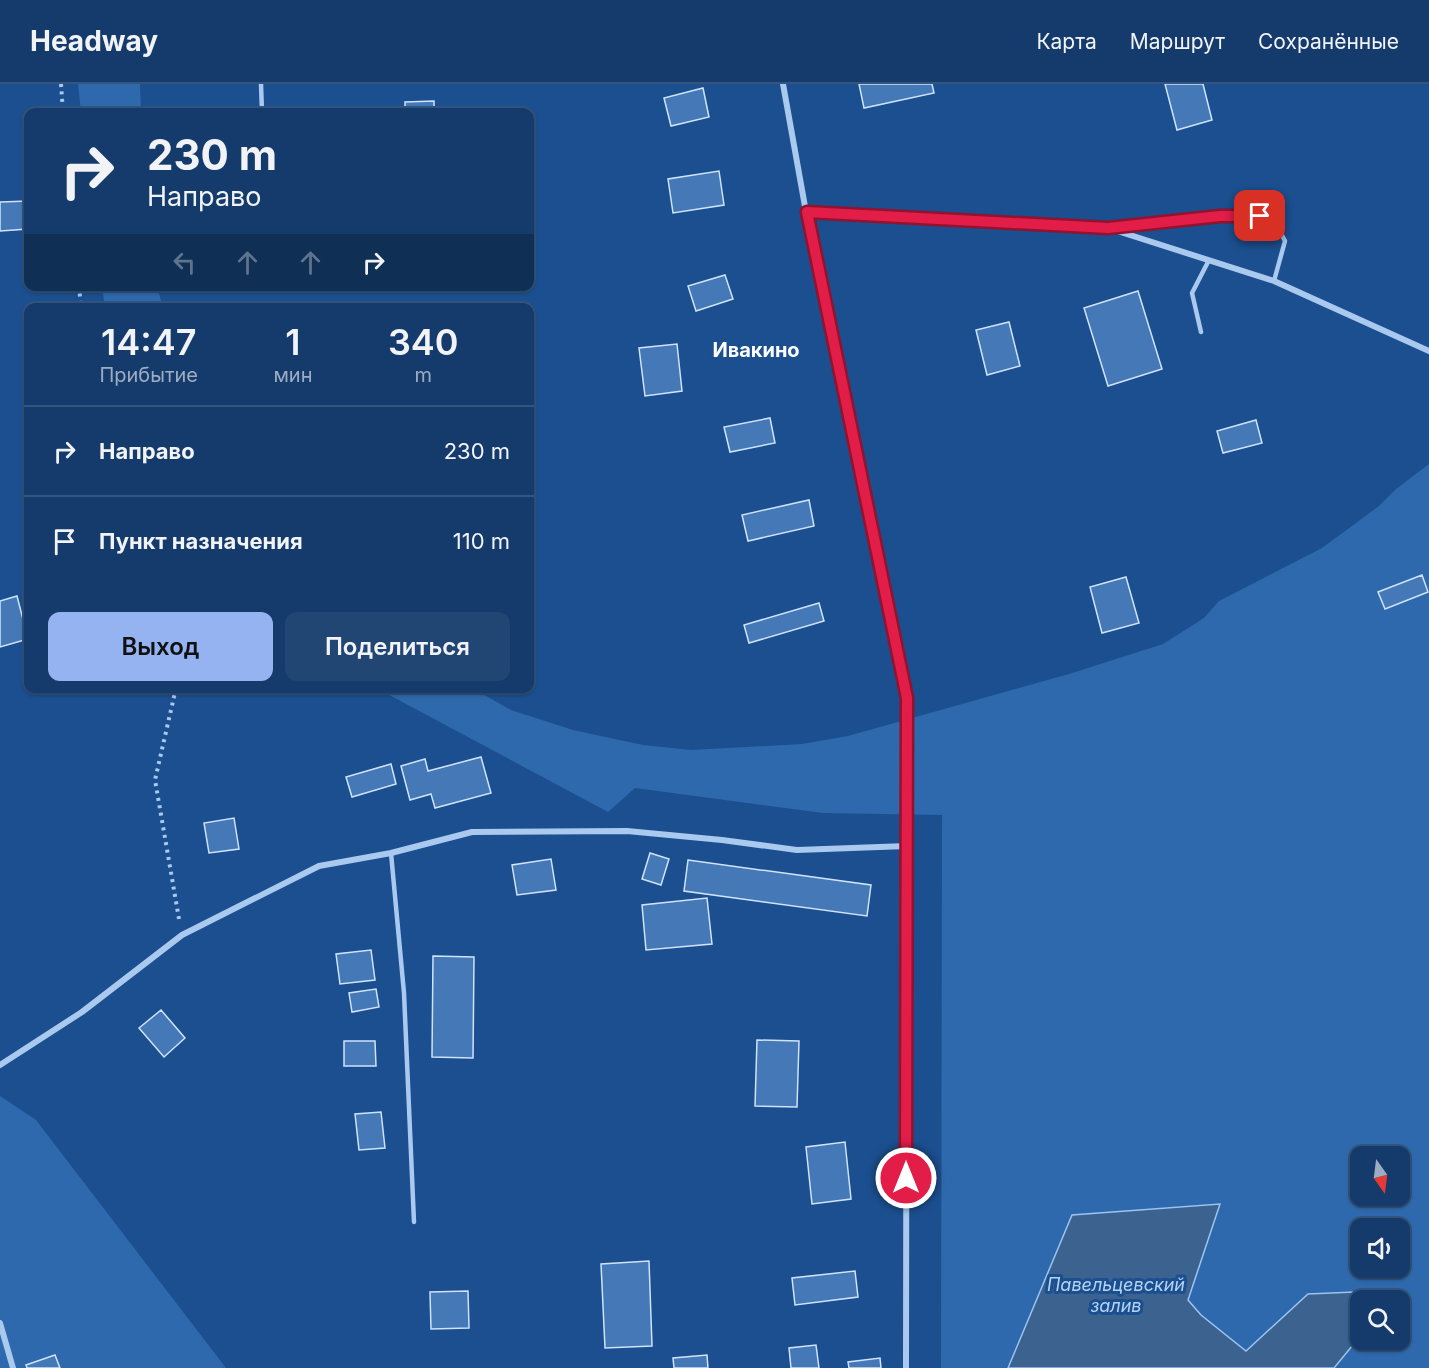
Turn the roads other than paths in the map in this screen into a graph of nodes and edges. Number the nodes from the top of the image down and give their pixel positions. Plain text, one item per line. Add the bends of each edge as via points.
1 (261, 84) edge
2 (783, 84) edge
3 (262, 108) edge
4 (807, 212) junction
5 (1108, 228) junction
6 (1209, 260) junction
7 (1274, 281) junction
8 (1201, 332) dead end
9 (1429, 351) edge
10 (907, 846) junction
11 (391, 854) junction
12 (0, 1065) edge
13 (414, 1222) dead end
14 (0, 1323) edge
15 (13, 1368) edge
16 (906, 1368) edge

1 - 3 lane
2 - 4 street
4 - 5 street
4 - 10 street via 907,698
5 - 6 street
5 - 7 lane via 1220,216 1260,216 1276,225 1285,241
6 - 7 street
6 - 8 lane via 1192,293
7 - 9 street
10 - 11 street via 798,850 627,831 472,832
10 - 16 street
11 - 12 street via 320,866 182,935 82,1012
11 - 13 lane via 404,993
14 - 15 street

